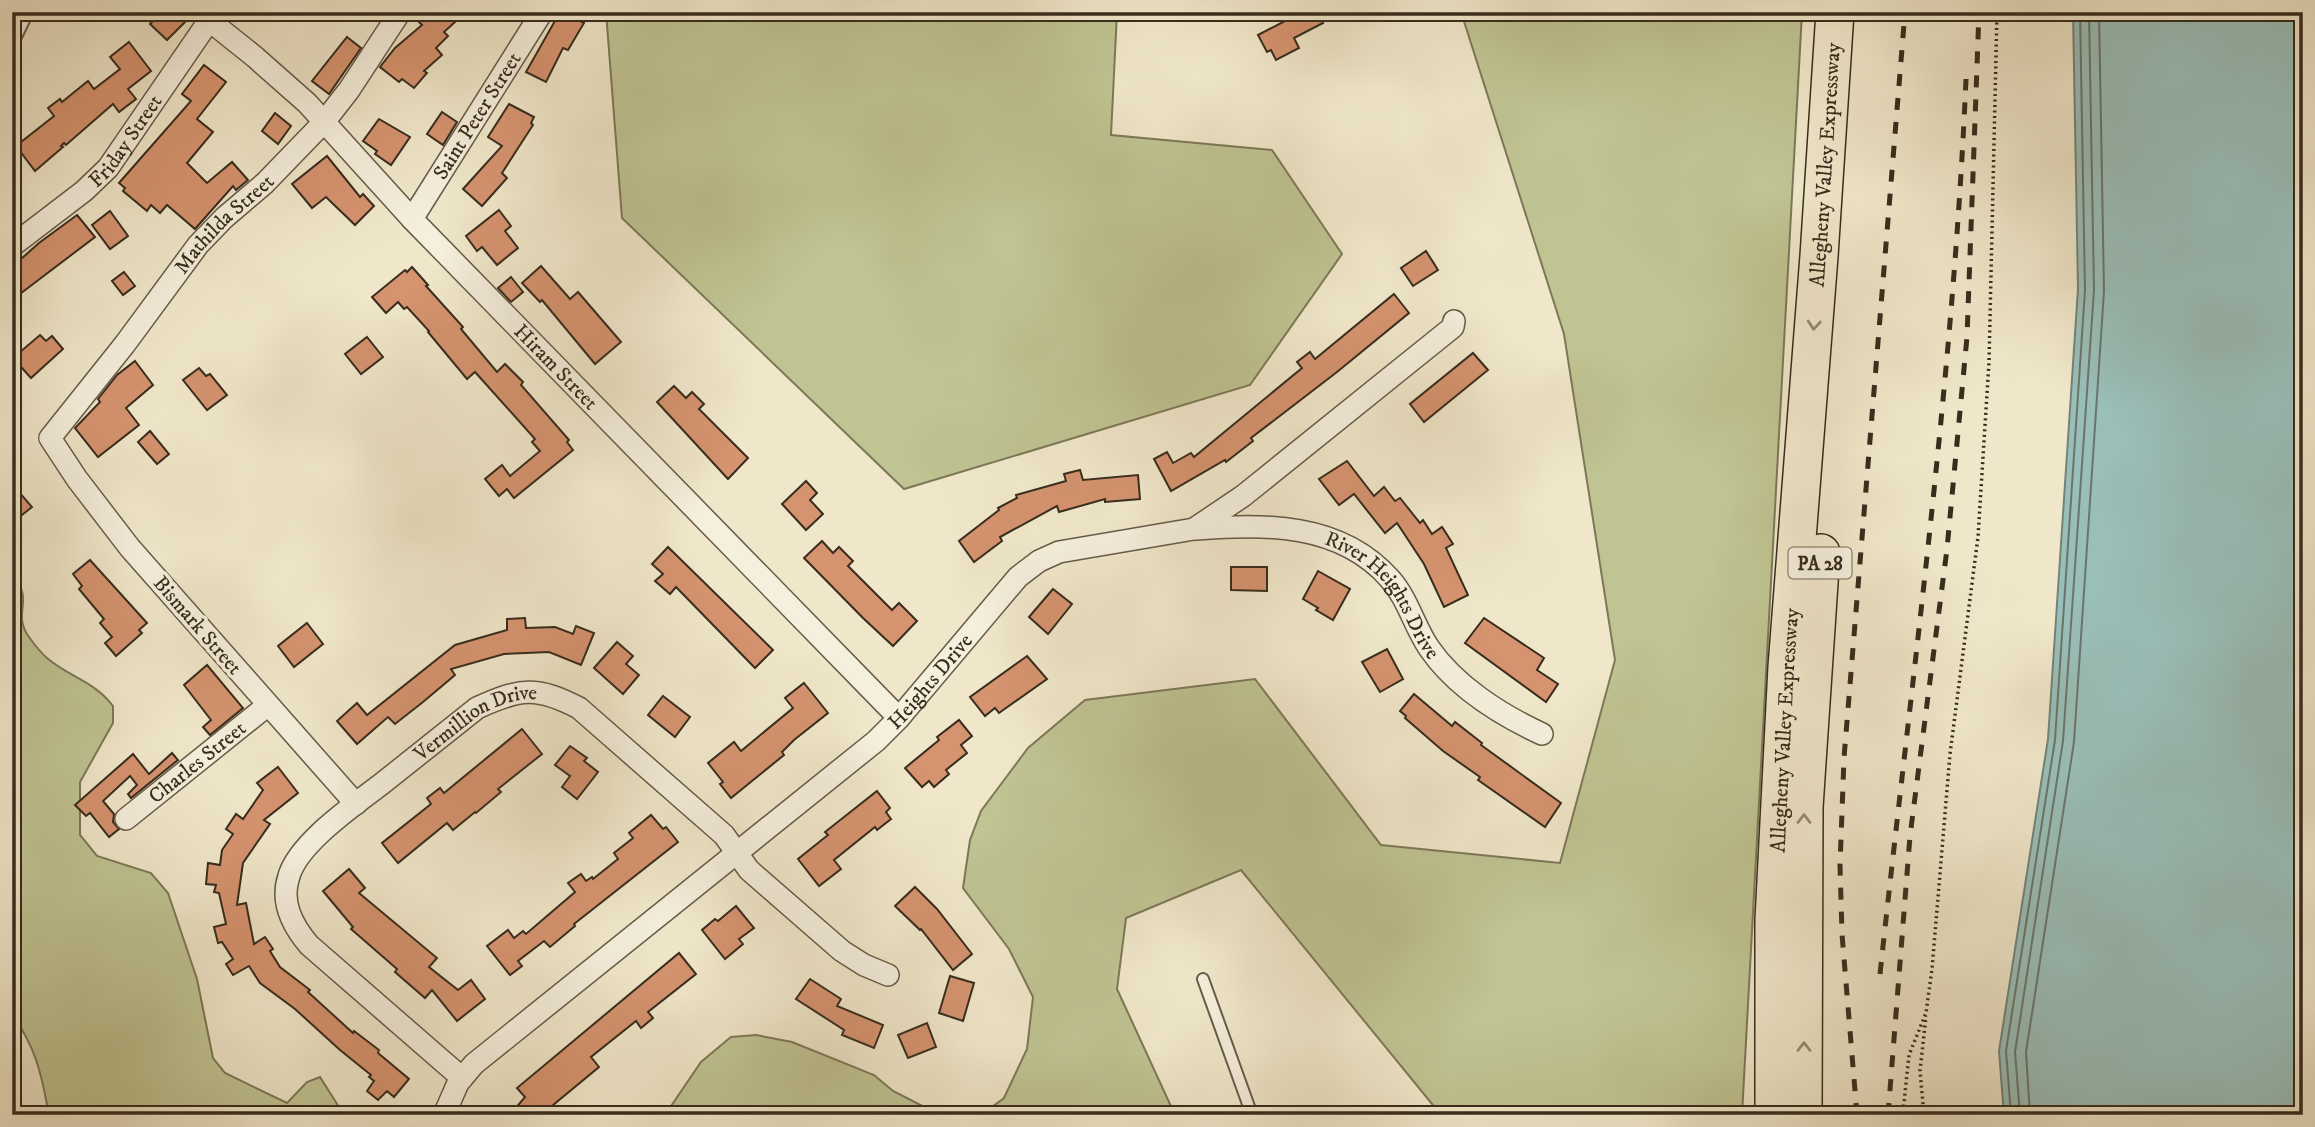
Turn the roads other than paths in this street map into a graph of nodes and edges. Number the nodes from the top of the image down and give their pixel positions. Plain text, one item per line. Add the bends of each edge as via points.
1 (28, 12) edge
2 (400, 12) edge
3 (542, 12) edge
4 (1835, 12) edge
5 (1858, 12) edge
6 (213, 16) edge
7 (12, 45) edge
8 (324, 122) junction
9 (412, 219) junction
10 (12, 246) edge
11 (1454, 321) dead end
12 (50, 438) joint
13 (1194, 529) junction
14 (268, 705) junction
15 (899, 718) junction
16 (1542, 734) dead end
17 (356, 804) junction
18 (126, 819) dead end
19 (736, 852) junction
20 (1774, 920) junction
21 (888, 975) dead end
22 (1203, 979) dead end
23 (463, 1078) junction
24 (444, 1115) edge
25 (1252, 1115) edge
26 (1757, 1115) edge
27 (1774, 1115) edge
28 (1803, 1115) edge

1 - 7 lane
2 - 8 street, Mathilda Street
3 - 9 street, Saint Peter Street
4 -> 20 highway, Allegheny Valley Expressway / PA 28 via 1787,667
28 -> 5 highway, Allegheny Valley Expressway / PA 28 via 1804,807 1854,124
6 - 8 street, Hiram Street
6 - 10 street, Friday Street via 108,168
8 - 9 street, Hiram Street
8 - 12 street, Mathilda Street via 198,245
9 - 15 street, Hiram Street
11 - 13 street, Heights Drive via 1453,327 1244,496
12 - 14 street, Bismark Street via 131,548
13 - 15 street, Heights Drive via 1082,547 1039,561 1018,577
13 - 16 street, River Heights Drive via 1240,526 1308,531 1362,554 1389,578 1407,603 1428,648 1445,667 1478,698
14 - 17 street, Bismark Street
14 - 18 street, Charles Street
15 - 19 street, Heights Drive via 877,741
17 - 19 street, Vermillion Drive via 477,708 524,692 542,692 558,696 598,723 724,835
17 - 23 street, Vermillion Drive via 297,858 289,876 288,911 309,945
19 - 21 street, Vermillion Drive via 749,870 842,951
19 - 23 street, Heights Drive via 474,1064
20 - 26 highway via 1760,1030
20 - 27 highway, Allegheny Valley Expressway / PA 28
22 - 25 lane
23 - 24 street, Heights Drive

